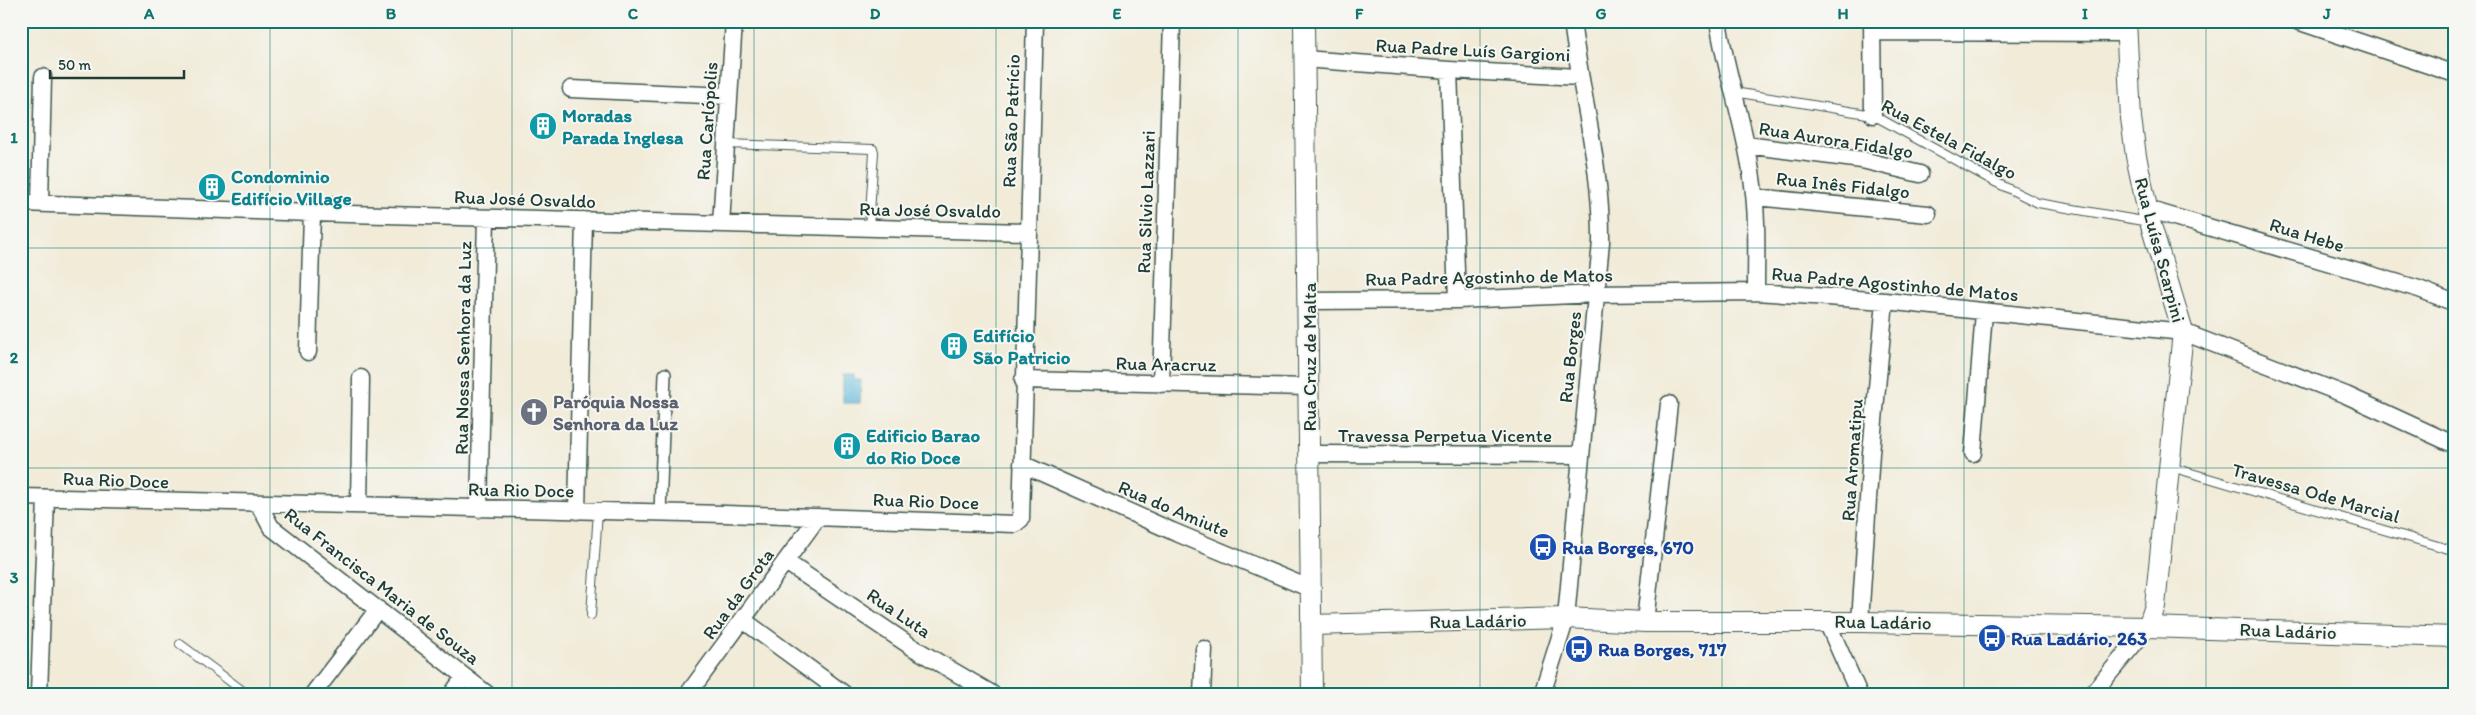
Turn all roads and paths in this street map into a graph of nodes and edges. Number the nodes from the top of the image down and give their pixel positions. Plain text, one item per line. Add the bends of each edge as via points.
1 (734, 21) edge
2 (1035, 21) edge
3 (1172, 21) edge
4 (1304, 21) edge
5 (1572, 21) edge
6 (1718, 21) edge
7 (2296, 21) edge
8 (1872, 26) edge
9 (2126, 27) edge
10 (1304, 59) junction
11 (1449, 70) junction
12 (2455, 74) edge
13 (43, 77) dead end
14 (1579, 77) junction
15 (571, 89) dead end
16 (1732, 92) junction
17 (728, 96) junction
18 (1873, 115) junction
19 (725, 144) junction
20 (1746, 145) junction
21 (1920, 174) dead end
22 (1755, 197) junction
23 (21, 202) edge
24 (40, 203) junction
25 (312, 213) junction
26 (1928, 214) dead end
27 (2148, 215) junction
28 (486, 218) junction
29 (584, 220) junction
30 (721, 224) junction
31 (869, 228) junction
32 (1028, 232) junction
33 (1756, 292) junction
34 (1596, 294) junction
35 (1457, 300) junction
36 (1309, 301) junction
37 (1885, 302) junction
38 (2455, 303) edge
39 (1984, 312) junction
40 (2183, 332) junction
41 (308, 352) dead end
42 (665, 374) dead end
43 (361, 378) dead end
44 (1023, 380) junction
45 (1161, 384) junction
46 (1309, 387) junction
47 (1669, 404) dead end
48 (2455, 445) edge
49 (1974, 453) dead end
50 (1310, 454) junction
51 (1580, 455) junction
52 (1022, 464) junction
53 (2168, 466) junction
54 (21, 497) edge
55 (46, 498) junction
56 (258, 504) junction
57 (359, 505) junction
58 (479, 509) junction
59 (577, 511) junction
60 (598, 511) junction
61 (660, 513) junction
62 (818, 517) junction
63 (1019, 522) joint
64 (2455, 551) edge
65 (786, 562) junction
66 (1311, 589) junction
67 (378, 608) junction
68 (591, 615) dead end
69 (1566, 618) junction
70 (743, 620) junction
71 (1645, 622) junction
72 (1827, 622) junction
73 (1860, 622) junction
74 (1311, 625) junction
75 (2148, 627) junction
76 (2455, 637) edge
77 (180, 644) dead end
78 (1204, 649) dead end
79 (464, 677) junction
80 (983, 692) edge
81 (40, 694) edge
82 (247, 694) edge
83 (312, 694) edge
84 (452, 694) edge
85 (487, 694) edge
86 (688, 694) edge
87 (844, 694) edge
88 (1202, 694) edge
89 (1312, 694) edge
90 (1542, 694) edge
91 (1858, 694) edge
92 (2092, 694) edge

1 - 17 street, Rua Carlópolis
2 - 32 street, Rua São Patrício
3 - 45 street, Rua Silvio Lazzari
4 - 10 street, Rua Cruz de Malta
5 - 14 street, Rua Borges
6 - 16 street
7 - 12 street
8 - 9 street
8 - 18 street
9 - 27 street, Rua Luísa Scarpini via 2131,118
10 - 11 street, Rua Padre Luís Gargioni
10 - 36 street, Rua Cruz de Malta
11 - 14 street, Rua Padre Luís Gargioni
11 - 35 street
13 - 24 street
14 - 34 street, Rua Borges via 1601,209
15 - 17 street
16 - 18 lane, Rua Estela Fidalgo
16 - 20 street
17 - 19 street, Rua Carlópolis
18 - 27 lane, Rua Estela Fidalgo via 1997,184 2038,203
19 - 30 street, Rua Carlópolis
19 - 31 lane via 869,147 874,152
20 - 21 street, Rua Aurora Fidalgo via 1862,160
20 - 22 street
22 - 26 street, Rua Inês Fidalgo
22 - 33 street
23 - 24 street, Rua José Osvaldo
24 - 25 street, Rua José Osvaldo
25 - 28 street, Rua José Osvaldo via 332,207
25 - 41 street
27 - 38 street, Rua Hebe via 2419,289
27 - 40 street, Rua Luísa Scarpini
28 - 29 street, Rua José Osvaldo
28 - 58 street, Rua Nossa Senhora da Luz
29 - 30 street, Rua José Osvaldo
29 - 59 street
30 - 31 street, Rua José Osvaldo
31 - 32 street, Rua José Osvaldo
32 - 44 street, Rua São Patrício
33 - 34 street, Rua Padre Agostinho de Matos
33 - 37 street, Rua Padre Agostinho de Matos
34 - 35 street, Rua Padre Agostinho de Matos
34 - 51 street, Rua Borges
35 - 36 street, Rua Padre Agostinho de Matos
36 - 46 street, Rua Cruz de Malta
37 - 39 street, Rua Padre Agostinho de Matos
37 - 73 street, Rua Aromatipu
39 - 40 street, Rua Padre Agostinho de Matos
39 - 49 street
40 - 48 street, Rua Padre Agostinho de Matos via 2346,395
40 - 53 street, Rua Luísa Scarpini
42 - 61 street
43 - 57 street
44 - 45 street, Rua Aracruz
44 - 52 street, Rua São Patrício
45 - 46 street, Rua Aracruz
46 - 50 street, Rua Cruz de Malta
47 - 71 street
50 - 51 street, Travessa Perpetua Vicente
50 - 66 street, Rua Cruz de Malta
51 - 69 street, Rua Borges
52 - 63 street, Rua São Patrício
52 - 66 street, Rua do Amiute
53 - 64 lane, Travessa Ode Marcial
53 - 75 street, Rua Luísa Scarpini via 2154,606
54 - 55 street, Rua Rio Doce
55 - 56 street, Rua Rio Doce
55 - 81 street
56 - 57 street, Rua Rio Doce
56 - 67 street, Rua Francisca Maria de Souza via 271,527
57 - 58 street, Rua Rio Doce
58 - 59 street, Rua Rio Doce
59 - 60 street, Rua Rio Doce
60 - 61 street, Rua Rio Doce
60 - 68 lane
61 - 62 street, Rua Rio Doce
62 - 63 street, Rua Rio Doce
62 - 65 street, Rua da Grota
65 - 70 street, Rua da Grota
65 - 80 street, Rua Luta
66 - 74 street, Rua Cruz de Malta
67 - 79 street, Rua Francisca Maria de Souza
67 - 83 street
69 - 71 street, Rua Ladário
69 - 74 street, Rua Ladário
69 - 90 street, Rua Borges
70 - 86 street, Rua da Grota
70 - 87 street
71 - 72 street, Rua Ladário
72 - 73 street, Rua Ladário
72 - 91 street
73 - 75 street, Rua Ladário
74 - 89 street, Rua Cruz de Malta
75 - 76 street, Rua Ladário
75 - 92 street
77 - 82 lane
78 - 88 street
79 - 84 street
79 - 85 street, Rua Francisca Maria de Souza

